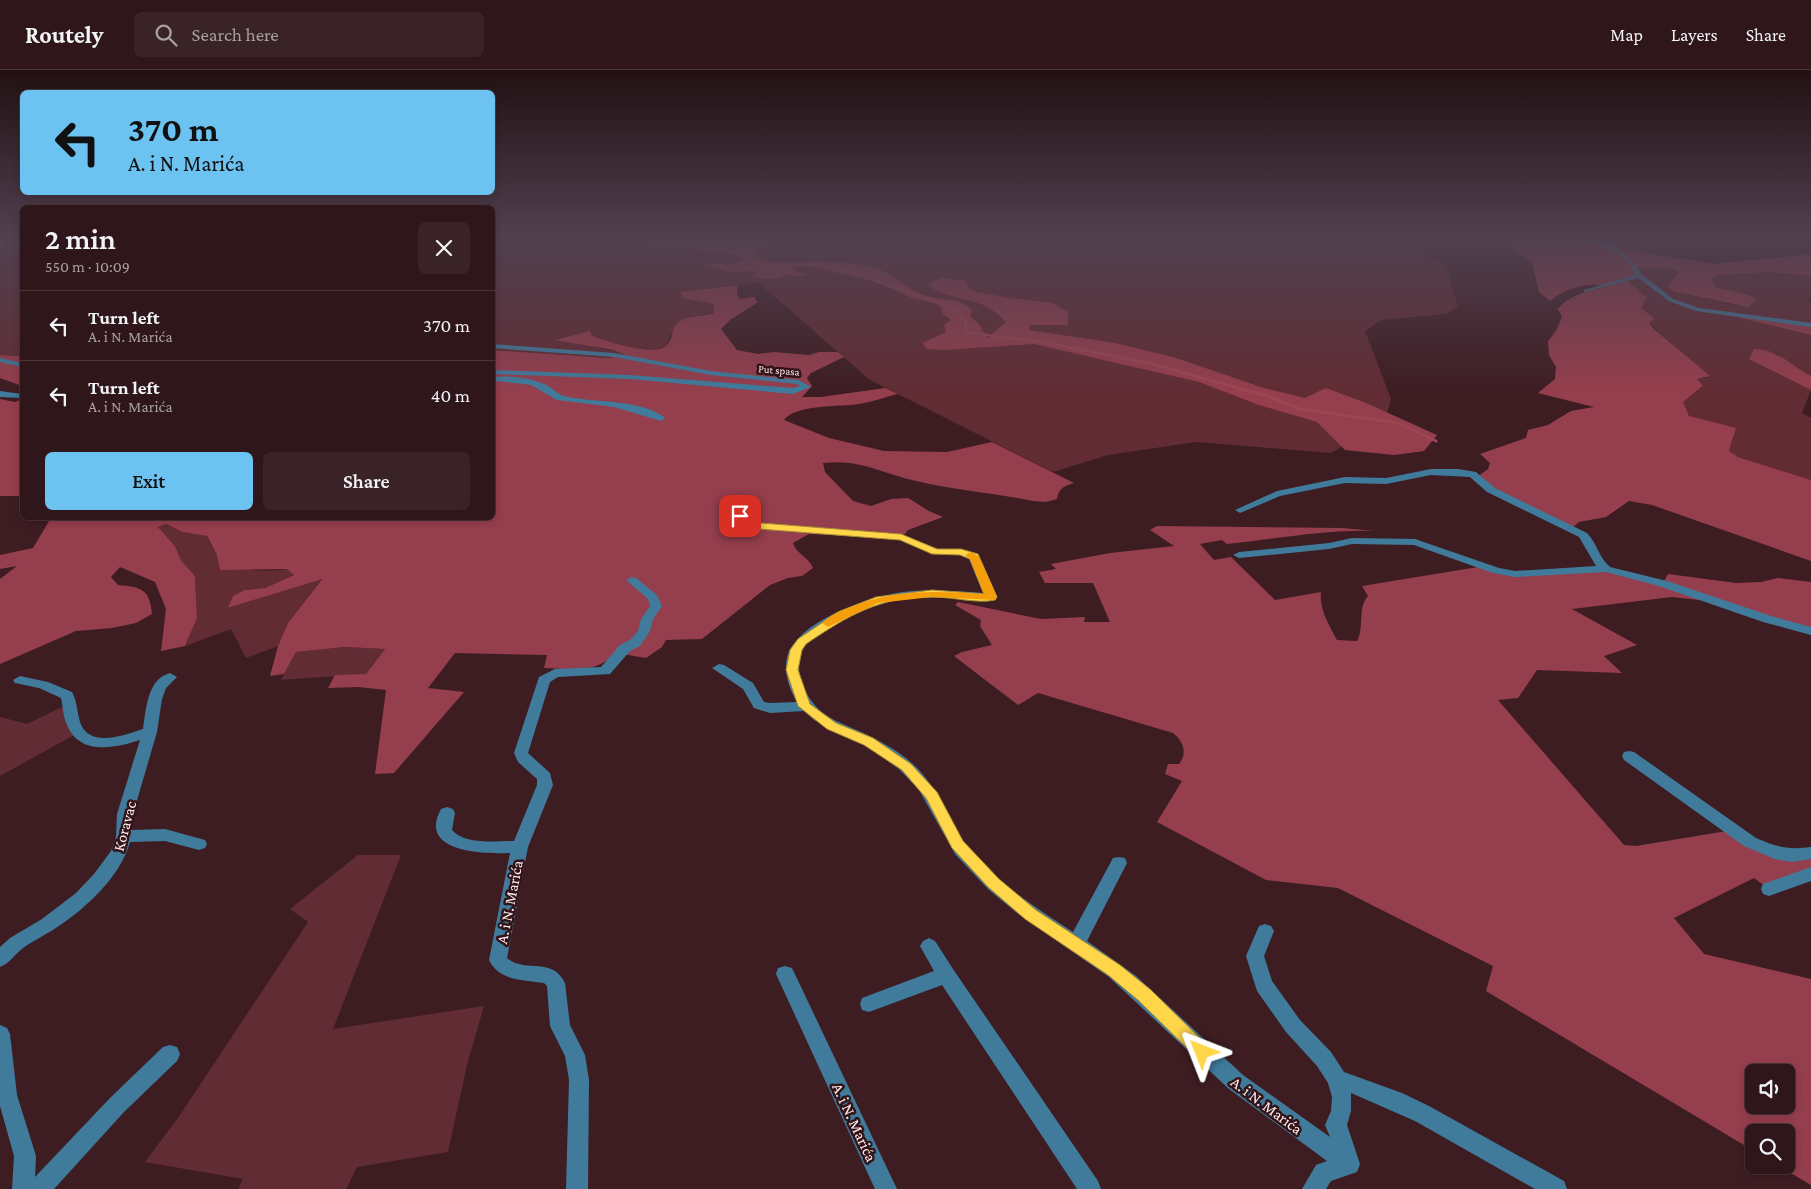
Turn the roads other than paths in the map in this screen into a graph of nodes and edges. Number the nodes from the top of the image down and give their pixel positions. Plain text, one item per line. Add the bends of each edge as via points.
1 (1596, 288) edge
2 (1655, 288) edge
3 (1586, 291) dead end
4 (1811, 325) edge
5 (495, 346) edge
6 (0, 360) edge
7 (20, 365) edge
8 (495, 372) edge
9 (495, 379) edge
10 (0, 394) edge
11 (20, 396) edge
12 (661, 418) dead end
13 (1240, 510) dead end
14 (740, 516) dead end
15 (1239, 556) dead end
16 (1606, 569) junction
17 (632, 580) dead end
18 (1811, 632) edge
19 (719, 668) dead end
20 (170, 676) dead end
21 (20, 680) dead end
22 (805, 706) junction
23 (150, 732) junction
24 (1629, 756) dead end
25 (446, 813) dead end
26 (124, 836) junction
27 (200, 844) dead end
28 (520, 847) junction
29 (1811, 853) edge
30 (1118, 863) dead end
31 (1811, 874) edge
32 (1769, 889) dead end
33 (1265, 931) dead end
34 (1076, 944) junction
35 (929, 946) dead end
36 (1, 955) edge
37 (785, 974) dead end
38 (946, 975) junction
39 (869, 1004) dead end
40 (0, 1034) edge
41 (170, 1054) dead end
42 (1337, 1079) junction
43 (1349, 1164) junction
44 (23, 1189) edge
45 (39, 1189) edge
46 (577, 1189) edge
47 (886, 1189) edge
48 (1090, 1189) edge
49 (1313, 1189) edge
50 (1556, 1189) edge

1 - 3 street
2 - 4 street via 1671,300 1691,308
5 - 8 street, Put spasa via 614,355 711,373 799,382 807,387 793,391 630,377
6 - 7 street
9 - 12 street via 532,383 560,398 614,404
10 - 11 street
13 - 16 street via 1277,494 1345,480 1386,481 1431,472 1472,474 1498,494 1583,535 1592,542 1599,564
14 - 22 street via 759,526 901,537 936,552 961,552 974,557 991,595 900,596 876,600 842,614 802,641 796,650 792,670
15 - 16 street via 1352,541 1386,540 1415,542 1497,571 1515,574
16 - 18 street via 1663,583
17 - 28 street via 653,598 656,606 635,643 625,648 605,670 555,673 544,680 521,752 523,758 545,777 545,785
19 - 22 street via 748,686 759,705 770,708
20 - 23 street, Koravac via 160,686
21 - 23 street via 67,695 78,732 89,741 110,742
22 - 34 street, A. i N. Marića via 825,722 868,742 907,767 932,795 957,844 972,861 1030,915
23 - 26 street, Koravac via 125,814
24 - 29 street via 1750,842 1775,854
25 - 28 street, A. i N. Marića via 445,832 460,844
26 - 27 street via 165,836
26 - 36 street, Koravac via 119,853 82,898
28 - 46 street, A. i N. Marića via 498,960 502,967 540,973 550,976 556,983 560,1026 575,1055 579,1080
30 - 34 street
31 - 32 street
33 - 42 street via 1255,956 1264,985
34 - 43 street, A. i N. Marića via 1145,995 1222,1070
35 - 38 street
37 - 47 street, A. i N. Marića
38 - 39 street
38 - 48 street
40 - 44 street via 7,1095 24,1156
41 - 45 street via 117,1105
42 - 43 street via 1342,1097 1336,1125
42 - 50 street via 1417,1110
43 - 49 street via 1324,1173

